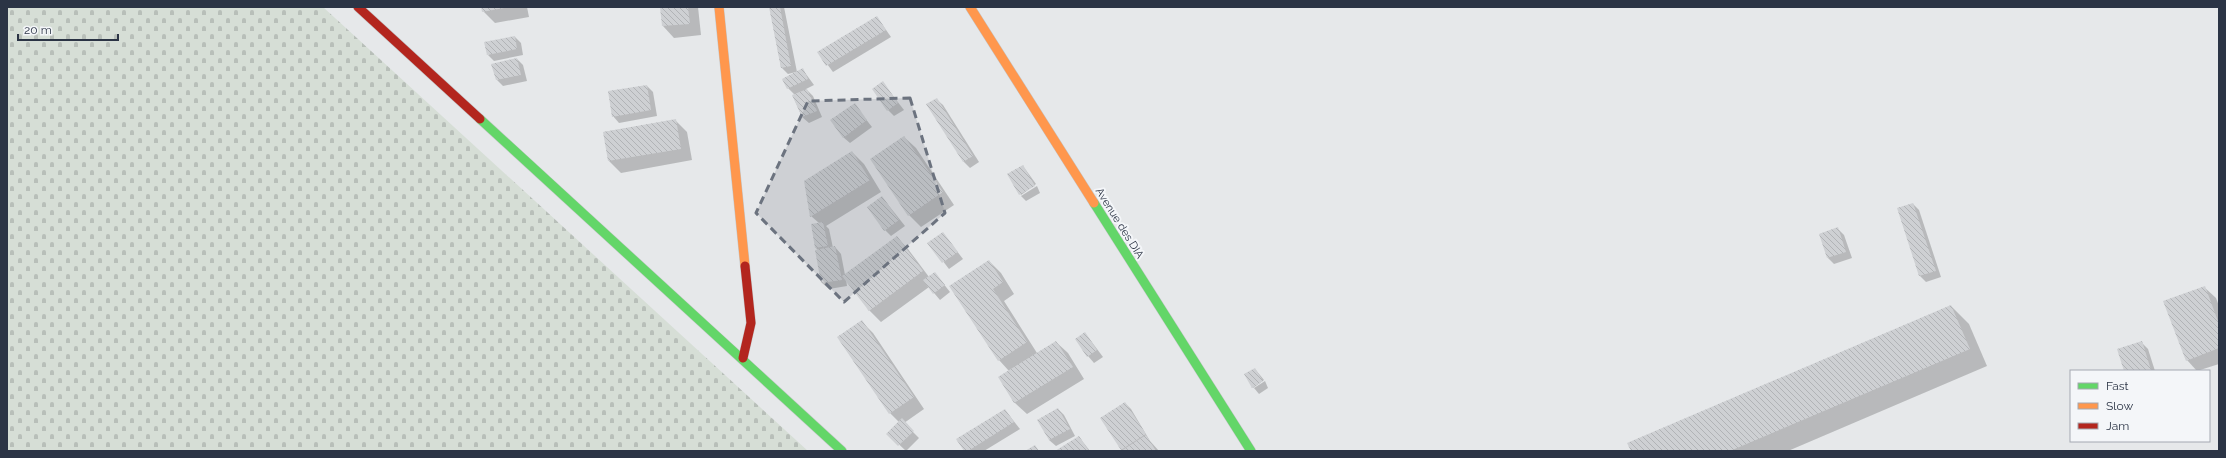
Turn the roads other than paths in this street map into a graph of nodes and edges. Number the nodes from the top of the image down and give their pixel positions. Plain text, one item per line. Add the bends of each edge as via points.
1 (358, 7) edge
2 (720, 7) edge
3 (970, 7) edge
4 (743, 358) junction
5 (842, 451) edge
6 (1251, 451) edge

1 - 4 street
2 - 4 street via 751,323
3 - 6 street, Avenue des DIA
4 - 5 street

